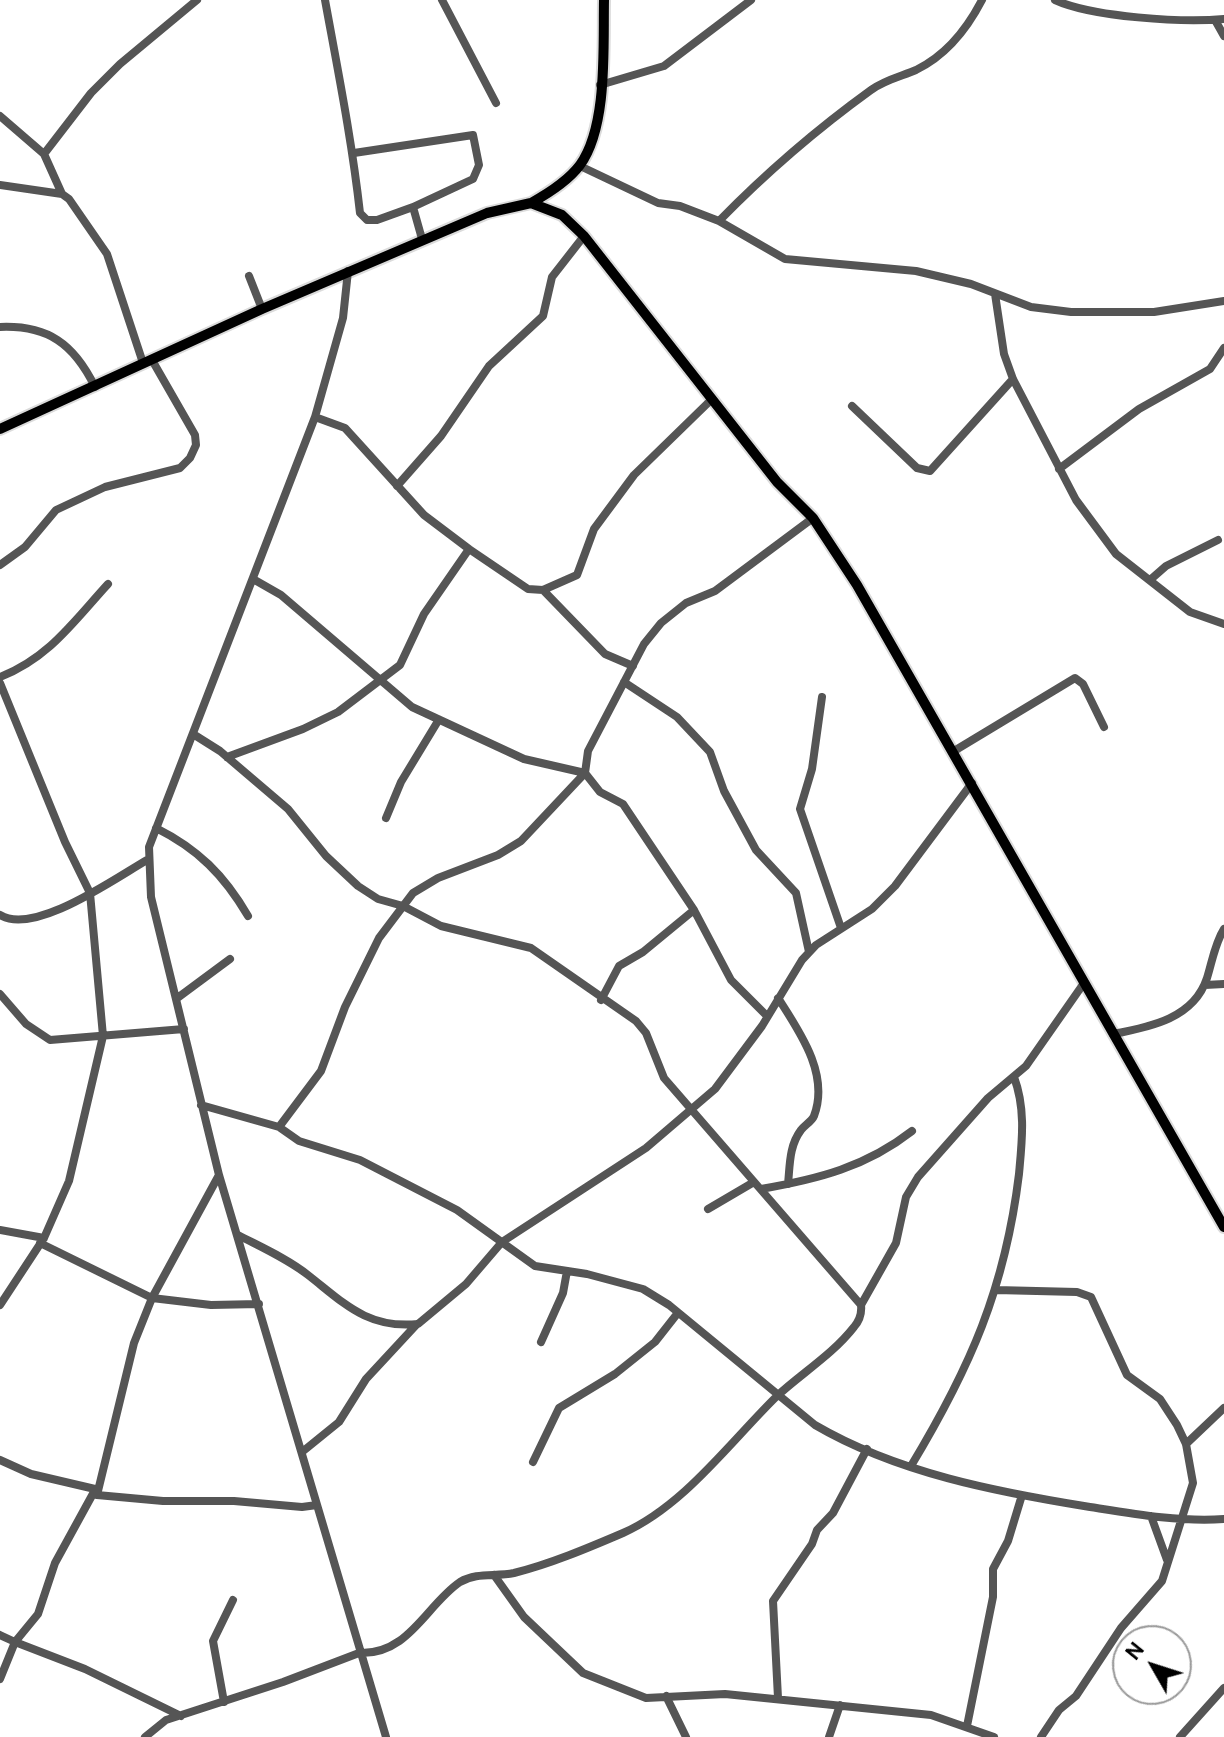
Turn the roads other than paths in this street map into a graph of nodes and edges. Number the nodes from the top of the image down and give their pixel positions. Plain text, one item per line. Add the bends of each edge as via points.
1 (197, 0) edge
2 (325, 0) edge
3 (442, 0) edge
4 (604, 0) edge
5 (751, 0) edge
6 (982, 0) edge
7 (1055, 0) edge
8 (1220, 20) edge
9 (1224, 36) edge
10 (600, 85) junction
11 (496, 103) dead end
12 (0, 116) edge
13 (354, 153) junction
14 (44, 154) junction
15 (580, 166) junction
16 (0, 185) edge
17 (62, 194) junction
18 (531, 203) junction
19 (413, 207) junction
20 (719, 221) junction
21 (584, 236) junction
22 (422, 239) junction
23 (348, 271) junction
24 (249, 276) dead end
25 (995, 294) junction
26 (1224, 301) edge
27 (262, 309) junction
28 (0, 327) edge
29 (1224, 348) edge
30 (147, 361) junction
31 (1013, 379) junction
32 (95, 387) junction
33 (711, 400) junction
34 (852, 406) dead end
35 (315, 417) junction
36 (0, 429) edge
37 (1059, 469) junction
38 (397, 486) junction
39 (813, 518) junction
40 (1218, 540) dead end
41 (469, 549) junction
42 (0, 565) edge
43 (253, 579) junction
44 (1150, 580) junction
45 (108, 584) dead end
46 (543, 590) junction
47 (1224, 624) edge
48 (633, 666) junction
49 (0, 677) edge
50 (380, 680) junction
51 (624, 682) junction
52 (0, 683) edge
53 (822, 697) dead end
54 (438, 721) junction
55 (1104, 727) dead end
56 (193, 734) junction
57 (954, 751) junction
58 (227, 757) junction
59 (585, 773) junction
60 (972, 783) junction
61 (386, 818) dead end
62 (156, 828) junction
63 (147, 860) junction
64 (90, 893) junction
65 (403, 906) junction
66 (694, 910) junction
67 (248, 916) dead end
68 (1, 918) edge
69 (841, 928) junction
70 (1224, 929) edge
71 (809, 952) junction
72 (230, 959) dead end
73 (1084, 983) junction
74 (1224, 984) edge
75 (1205, 985) junction
76 (0, 994) edge
77 (778, 998) junction
78 (176, 999) junction
79 (601, 1000) junction
80 (767, 1016) junction
81 (184, 1029) junction
82 (1113, 1034) junction
83 (103, 1036) junction
84 (1014, 1077) junction
85 (201, 1105) junction
86 (691, 1111) junction
87 (279, 1127) junction
88 (912, 1131) dead end
89 (219, 1175) junction
90 (788, 1184) junction
91 (758, 1185) junction
92 (708, 1209) dead end
93 (1224, 1227) edge
94 (0, 1230) edge
95 (238, 1235) junction
96 (42, 1240) junction
97 (502, 1242) junction
98 (567, 1271) junction
99 (996, 1290) junction
100 (152, 1298) junction
101 (259, 1304) junction
102 (0, 1305) edge
103 (861, 1305) junction
104 (677, 1314) junction
105 (418, 1324) junction
106 (541, 1342) dead end
107 (779, 1394) junction
108 (1224, 1408) edge
109 (1186, 1444) junction
110 (867, 1449) junction
111 (302, 1452) junction
112 (0, 1460) edge
113 (533, 1462) dead end
114 (911, 1466) junction
115 (96, 1492) junction
116 (1022, 1495) junction
117 (317, 1505) junction
118 (1151, 1516) junction
119 (1181, 1519) junction
120 (1224, 1519) edge
121 (1167, 1562) junction
122 (494, 1575) junction
123 (233, 1600) dead end
124 (0, 1635) edge
125 (15, 1642) junction
126 (359, 1653) junction
127 (0, 1679) edge
128 (1224, 1688) edge
129 (666, 1696) junction
130 (778, 1698) junction
131 (224, 1702) junction
132 (840, 1705) junction
133 (181, 1716) junction
134 (967, 1726) junction
135 (383, 1735) edge
136 (145, 1737) edge
137 (686, 1737) edge
138 (829, 1737) edge
139 (994, 1737) edge
140 (1041, 1737) edge
141 (1180, 1737) edge

1 - 14 street via 110,73
2 - 13 street
3 - 11 street
4 - 10 main road
5 - 10 street via 664,66
6 - 20 street via 969,25 940,54 869,91 784,159
7 - 8 street via 1085,10
8 - 9 street
10 - 15 main road via 596,128
12 - 14 street
13 - 19 street via 360,213 367,220
13 - 19 street via 473,135 479,165 473,179
14 - 17 street
15 - 18 main road
15 - 20 street via 658,203
16 - 17 street
17 - 30 street via 107,254
18 - 21 main road via 562,215
18 - 22 main road via 487,213
19 - 22 street
20 - 25 street via 785,259 916,271
21 - 33 main road
21 - 38 street via 552,277 543,316 489,366 441,436
22 - 23 main road
23 - 27 main road
23 - 35 street via 343,318
24 - 27 street
25 - 26 street via 1031,307 1091,314 1154,312
25 - 31 street
27 - 30 main road
28 - 32 street via 36,328 60,341 86,368
29 - 37 street via 1210,369 1139,409
30 - 32 main road
30 - 42 street via 195,435 190,458 172,472 105,487 56,510 25,547
31 - 34 street via 930,471 917,468
31 - 37 street
32 - 36 main road
33 - 39 main road
33 - 46 street via 634,475 594,529 577,575
35 - 38 street via 345,428
35 - 43 street
37 - 44 street via 1116,554
38 - 41 street via 424,515
39 - 48 street via 715,591 686,603 661,623
39 - 57 main road
40 - 44 street
41 - 46 street via 528,589
41 - 50 street via 424,614 400,665
43 - 50 street via 281,595
43 - 56 street
44 - 47 street via 1190,612
45 - 49 street via 63,639
46 - 48 street via 605,654
48 - 51 street
50 - 54 street
50 - 58 street via 338,712
51 - 59 street via 588,751
51 - 71 street via 677,717 710,752 756,850 796,893
52 - 64 street
53 - 69 street via 812,769 800,809
54 - 59 street via 524,759
54 - 61 street
55 - 57 street via 1091,697 1075,678
56 - 58 street
56 - 62 street
57 - 60 main road
58 - 65 street via 299,820 358,886
59 - 65 street via 521,841 482,863 438,878
59 - 66 street via 600,792 623,804
60 - 69 street via 895,886 872,909
60 - 73 main road
62 - 63 street
62 - 67 street via 186,843 216,869
63 - 64 street
63 - 78 street
64 - 68 street via 22,922
64 - 83 street
65 - 79 street via 441,926 531,948
65 - 87 street via 379,938 321,1071
66 - 79 street via 619,966
66 - 80 street via 731,980
69 - 71 street
70 - 75 street
71 - 77 street
72 - 78 street
73 - 82 main road
73 - 84 street
74 - 75 street
75 - 82 street via 1177,1015
76 - 83 street via 26,1024 50,1040
77 - 80 street
77 - 90 street via 802,1035 816,1069 817,1087 814,1116 792,1146
78 - 81 street
79 - 86 street via 646,1033 664,1078
80 - 86 street via 715,1089
81 - 83 street
81 - 85 street
82 - 93 main road
83 - 96 street via 76,1157
84 - 99 street via 1023,1102 1020,1163
84 - 103 street via 988,1098 918,1177 906,1197 896,1243
85 - 87 street
85 - 89 street
86 - 91 street
86 - 97 street via 646,1148
87 - 97 street via 299,1141 360,1160 457,1210
88 - 90 street via 859,1165
89 - 95 street
89 - 100 street
90 - 91 street
91 - 92 street
91 - 103 street
94 - 96 street
95 - 101 street
95 - 105 street via 308,1275 344,1307 386,1321
96 - 100 street
96 - 102 street
97 - 98 street via 535,1266
97 - 105 street via 466,1284
98 - 104 street via 643,1289
98 - 106 street
99 - 109 street via 1091,1297 1127,1375 1160,1399
99 - 114 street via 979,1338
100 - 101 street
100 - 115 street via 134,1343
101 - 111 street
103 - 107 street via 854,1328
104 - 107 street
104 - 113 street via 655,1342 615,1374 559,1408
105 - 111 street via 366,1379 339,1422
107 - 110 street via 815,1425
107 - 122 street via 680,1495 626,1532
108 - 109 street
109 - 119 street via 1193,1483
110 - 114 street
110 - 130 street via 833,1513 773,1601
111 - 117 street
112 - 115 street
114 - 116 street
115 - 117 street via 163,1501
115 - 125 street via 55,1563 38,1614
116 - 118 street
116 - 134 street via 993,1569 993,1597
117 - 126 street
118 - 119 street
118 - 121 street
119 - 120 street
119 - 121 street
121 - 140 street via 1162,1581
122 - 126 street via 459,1583 418,1628 369,1654
122 - 129 street via 524,1617 583,1673 646,1698
123 - 131 street via 213,1641
124 - 125 street
125 - 127 street
125 - 133 street
126 - 131 street
126 - 135 street
128 - 141 street
129 - 130 street
129 - 137 street
130 - 132 street
131 - 133 street
132 - 134 street via 931,1715
132 - 138 street
133 - 136 street via 166,1720
134 - 139 street

